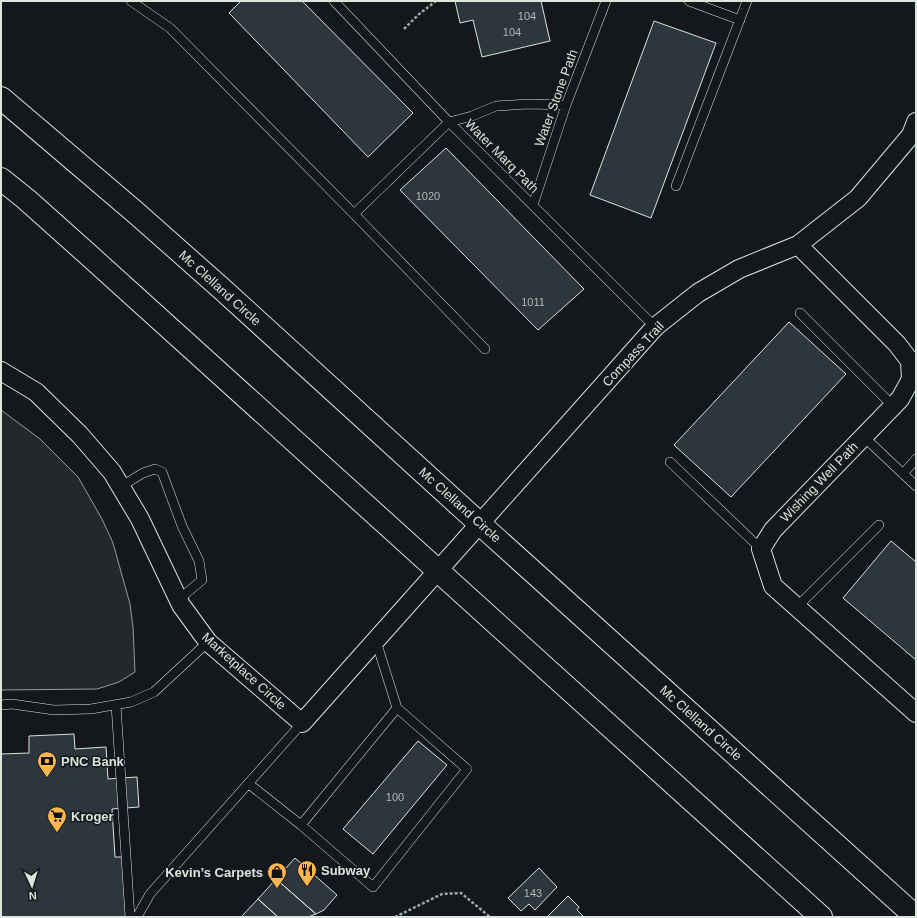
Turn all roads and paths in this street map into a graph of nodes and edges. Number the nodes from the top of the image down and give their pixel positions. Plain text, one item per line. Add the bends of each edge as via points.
1 (132, 1) edge
2 (334, 1) edge
3 (436, 1) edge
4 (606, 1) edge
5 (689, 1) edge
6 (747, 1) edge
7 (740, 20) junction
8 (404, 30) dead end
9 (1, 98) edge
10 (566, 105) junction
11 (449, 122) junction
12 (914, 131) edge
13 (1, 179) edge
14 (676, 186) dead end
15 (533, 205) junction
16 (354, 214) junction
17 (798, 245) junction
18 (800, 313) dead end
19 (655, 327) junction
20 (485, 349) dead end
21 (1, 371) edge
22 (892, 406) junction
23 (863, 436) junction
24 (916, 458) edge
25 (670, 462) dead end
26 (903, 474) junction
27 (916, 486) edge
28 (120, 487) junction
29 (480, 524) junction
30 (879, 525) dead end
31 (761, 549) junction
32 (438, 571) junction
33 (178, 600) junction
34 (797, 607) junction
35 (376, 641) junction
36 (208, 642) junction
37 (1, 705) edge
38 (116, 705) junction
39 (397, 708) junction
40 (916, 713) edge
41 (302, 723) junction
42 (249, 784) junction
43 (301, 825) junction
44 (130, 917) edge
45 (137, 917) edge
46 (395, 917) edge
47 (490, 917) edge
48 (821, 917) edge
49 (916, 917) edge

1 - 16 lane via 170,28
2 - 11 lane, Water Marq Path
3 - 8 path
4 - 10 lane, Water Stone Path
5 - 7 lane
6 - 7 lane
7 - 14 lane
9 - 29 highway, Mc Clelland Circle via 129,206
10 - 11 lane via 496,106
10 - 15 lane, Water Stone Path
11 - 15 lane, Water Marq Path
11 - 16 lane
12 - 17 street, Compass Trail via 858,198
13 - 32 highway
15 - 19 lane, Water Marq Path
16 - 20 lane
17 - 19 street, Compass Trail via 739,269 698,293
17 - 22 street, Wishing Well Path via 897,344 910,361 911,379 900,399
18 - 22 lane
19 - 29 street, Compass Trail
21 - 28 street, Marketplace Circle via 36,392 69,424 112,472
22 - 23 street, Wishing Well Path
23 - 26 lane
23 - 31 street, Wishing Well Path via 773,530
24 - 26 lane
25 - 31 lane
26 - 27 lane
28 - 33 street, Marketplace Circle via 140,519
28 - 33 lane via 143,473 155,469 162,472 182,526 199,561 202,580
29 - 32 street
29 - 49 highway, Mc Clelland Circle
30 - 34 lane
31 - 34 street via 773,586
32 - 35 street
32 - 48 highway
33 - 36 street, Marketplace Circle
34 - 40 street
35 - 39 lane
35 - 41 street
36 - 38 lane via 154,692 131,702
36 - 41 street, Marketplace Circle
37 - 38 lane via 12,704 54,710
38 - 44 lane
39 - 43 lane
39 - 43 lane via 467,769 373,887
41 - 42 lane
42 - 43 lane
42 - 45 lane via 150,894
46 - 47 path via 442,894 460,893

